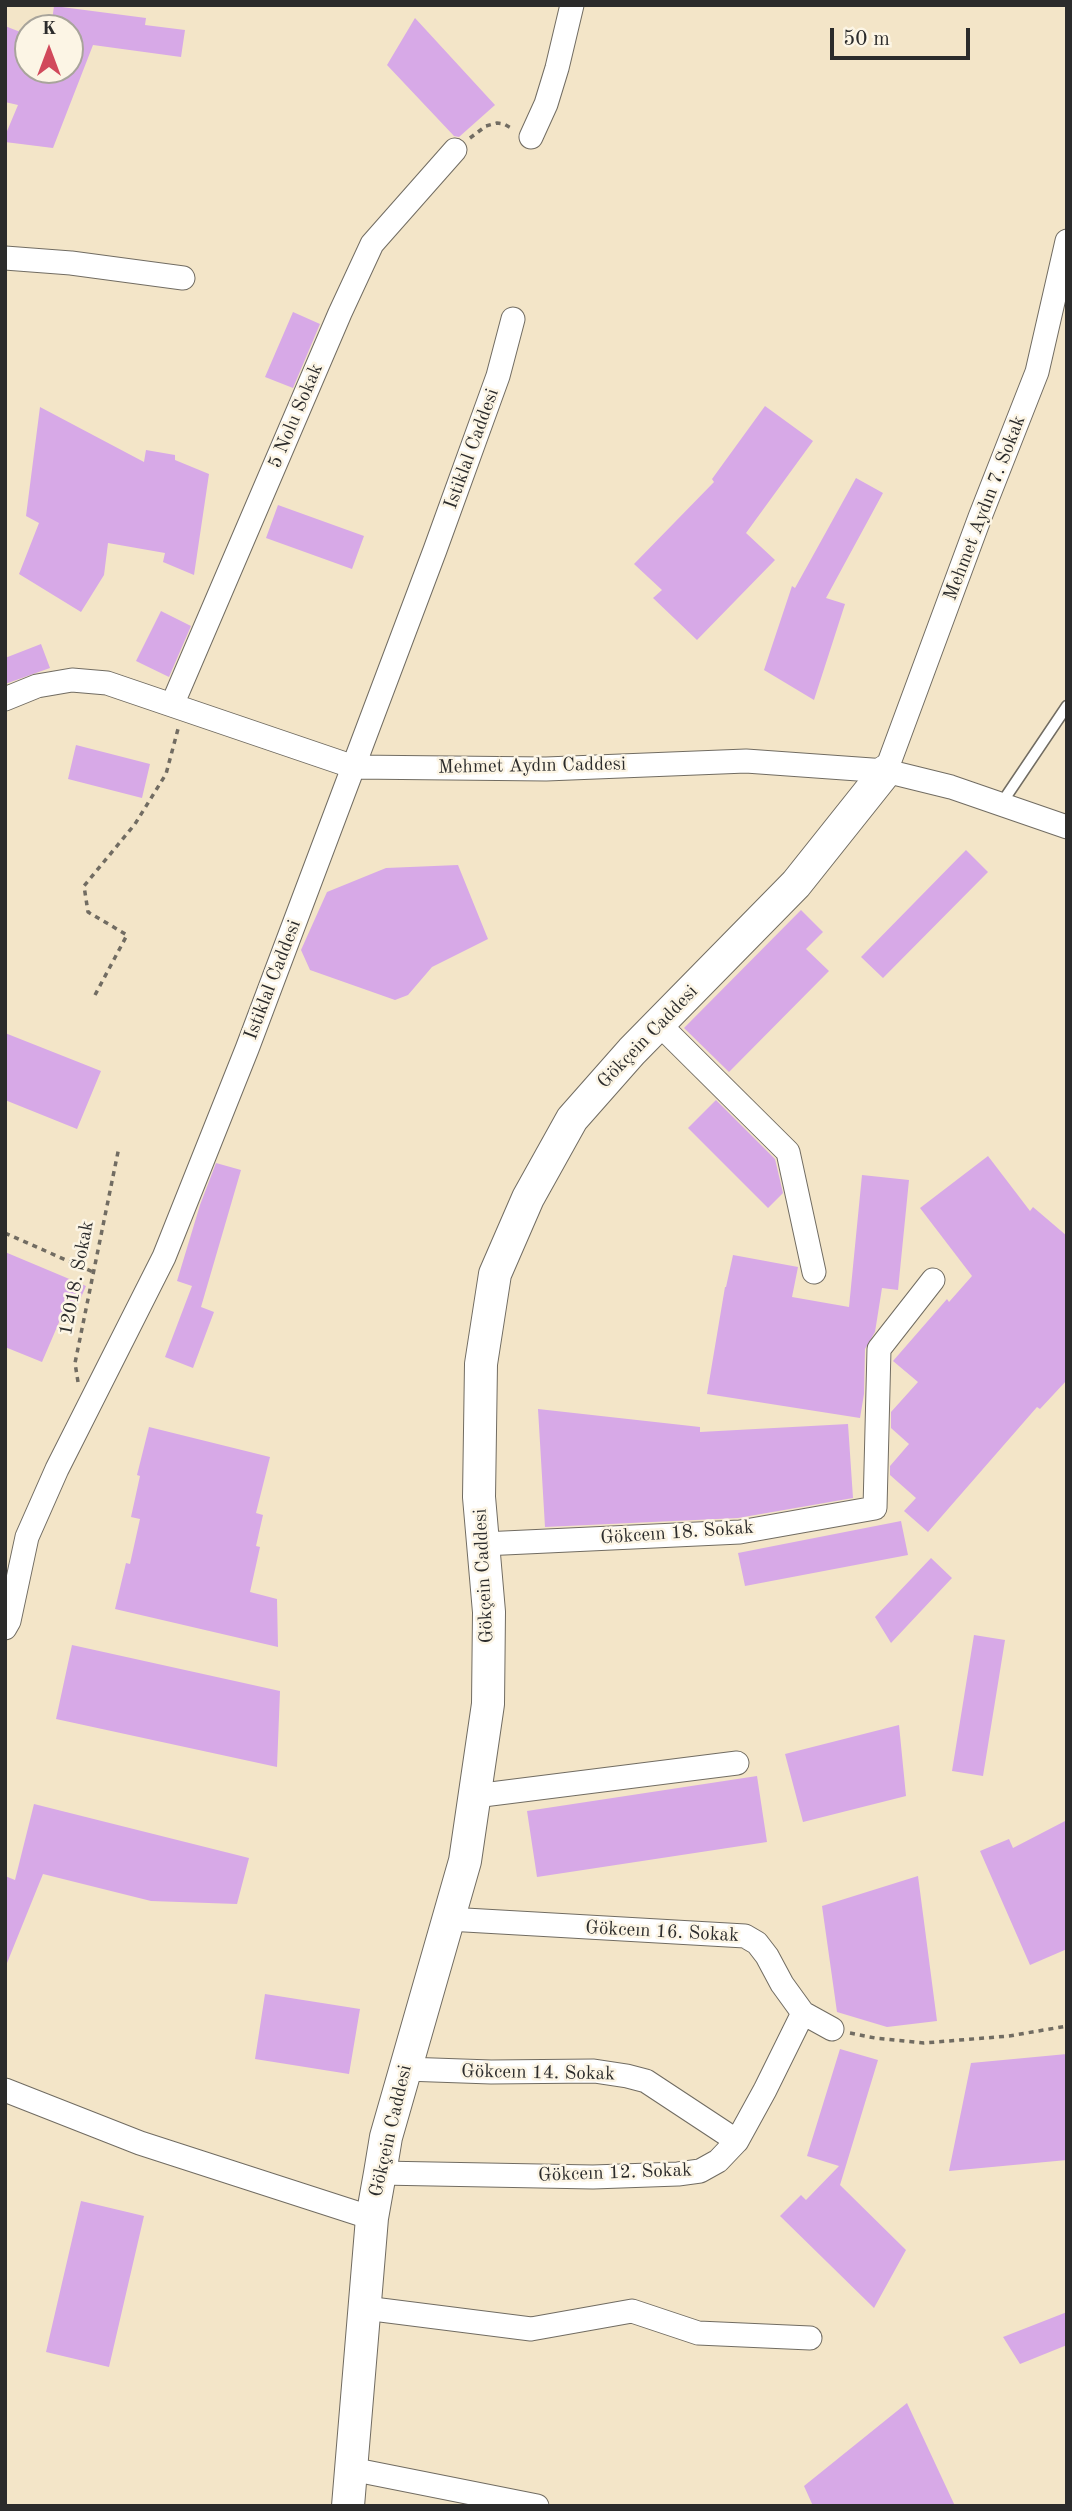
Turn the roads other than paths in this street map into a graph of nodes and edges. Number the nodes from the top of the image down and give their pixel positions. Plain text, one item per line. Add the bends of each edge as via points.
1 (572, 5) edge
2 (531, 137) road end
3 (455, 150) road end
4 (1067, 241) edge
5 (5, 258) edge
6 (183, 278) dead end
7 (513, 319) dead end
8 (5, 699) edge
9 (1067, 706) edge
10 (177, 707) junction
11 (354, 767) junction
12 (886, 771) junction
13 (1001, 804) junction
14 (1067, 827) edge
15 (659, 1024) junction
16 (814, 1272) dead end
17 (933, 1280) dead end
18 (16, 1533) edge
19 (483, 1544) junction
20 (5, 1628) edge
21 (737, 1763) dead end
22 (475, 1796) junction
23 (448, 1919) junction
24 (803, 2012) junction
25 (832, 2029) road end
26 (405, 2069) junction
27 (5, 2090) edge
28 (737, 2141) junction
29 (380, 2173) junction
30 (372, 2218) junction
31 (365, 2308) junction
32 (810, 2338) dead end
33 (351, 2469) junction
34 (348, 2506) edge
35 (537, 2506) edge

1 - 2 street via 546,104
3 - 10 street, 5 Nolu Sokak via 372,244
4 - 12 street, Mehmet Aydın 7. Sokak via 1037,372
5 - 6 street
7 - 11 street, Istiklal Caddesi via 498,376
8 - 10 street, Mehmet Aydın Caddesi via 37,686 72,680 107,683
9 - 13 lane
10 - 11 street, Mehmet Aydın Caddesi
11 - 12 street, Mehmet Aydın Caddesi via 546,769 746,761
11 - 18 street, Istiklal Caddesi via 164,1257 57,1469
12 - 13 street, Mehmet Aydın Caddesi
12 - 15 street, Gökçein Caddesi via 796,884
13 - 14 street, Mehmet Aydın Caddesi
15 - 16 street via 788,1153
15 - 19 street, Gökçein Caddesi via 572,1119 528,1198 495,1274 481,1364
17 - 19 street, Gökceın 18. Sokak via 879,1349 875,1508 740,1532
18 - 20 street, Istiklal Caddesi
19 - 22 street, Gökçein Caddesi via 488,1704
21 - 22 street
22 - 23 street, Gökçein Caddesi via 465,1861
23 - 24 street, Gökceın 16. Sokak via 745,1936 757,1943
23 - 26 street, Gökçein Caddesi
24 - 25 street, Gökceın 16. Sokak
24 - 28 street, Gökceın 12. Sokak
26 - 28 street, Gökceın 14. Sokak via 594,2071 627,2076 646,2081
26 - 29 street, Gökçein Caddesi
27 - 30 street via 140,2143
28 - 29 street, Gökceın 12. Sokak via 718,2161 699,2171 678,2174
29 - 30 street, Gökçein Caddesi
30 - 31 street, Gökçein Caddesi
31 - 32 street via 531,2329 632,2311 698,2333
31 - 33 street, Gökçein Caddesi
33 - 34 street, Gökçein Caddesi
33 - 35 street

